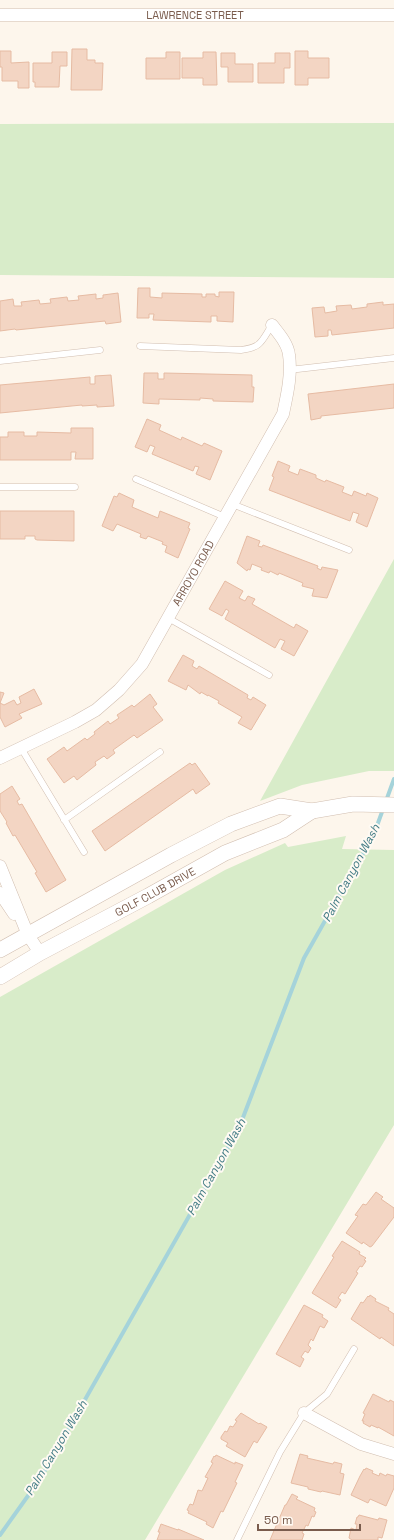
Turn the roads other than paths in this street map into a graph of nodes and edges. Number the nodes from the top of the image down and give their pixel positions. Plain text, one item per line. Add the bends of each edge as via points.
1 (0, 15) edge
2 (392, 15) edge
3 (272, 325) joint
4 (140, 346) dead end
5 (100, 350) dead end
6 (394, 358) edge
7 (0, 360) edge
8 (289, 370) junction
9 (136, 479) dead end
10 (0, 487) edge
11 (75, 487) dead end
12 (232, 504) junction
13 (225, 517) junction
14 (349, 550) dead end
15 (168, 618) junction
16 (269, 675) dead end
17 (21, 748) junction
18 (160, 752) dead end
19 (0, 758) edge
20 (394, 805) edge
21 (312, 811) junction
22 (64, 820) junction
23 (84, 852) dead end
24 (0, 866) edge
25 (0, 893) edge
26 (28, 935) junction
27 (0, 950) edge
28 (40, 953) junction
29 (0, 976) edge
30 (354, 1349) dead end
31 (304, 1413) junction
32 (394, 1454) edge
33 (237, 1540) edge

1 - 2 street, LAWRENCE STREET
3 - 4 lane via 258,346 241,350
3 - 8 street, ARROYO ROAD via 282,338 289,354
5 - 7 lane
6 - 8 lane
8 - 12 street, ARROYO ROAD via 289,387 283,414
9 - 13 lane
10 - 11 lane
12 - 13 street, ARROYO ROAD
12 - 14 lane
13 - 15 street, ARROYO ROAD
15 - 16 lane
15 - 17 street, ARROYO ROAD via 142,664 119,690 96,710
17 - 19 street, ARROYO ROAD
17 - 22 lane
18 - 22 lane
20 - 21 street, GOLF CLUB DRIVE via 354,804
21 - 26 street, GOLF CLUB DRIVE via 280,806 231,824
21 - 28 street, GOLF CLUB DRIVE via 283,830 225,854
22 - 23 lane
24 - 26 street
25 - 26 street
26 - 27 street, GOLF CLUB DRIVE
26 - 28 street
28 - 29 street, GOLF CLUB DRIVE
30 - 31 lane via 327,1394
31 - 32 street via 361,1444
31 - 33 lane via 280,1452

